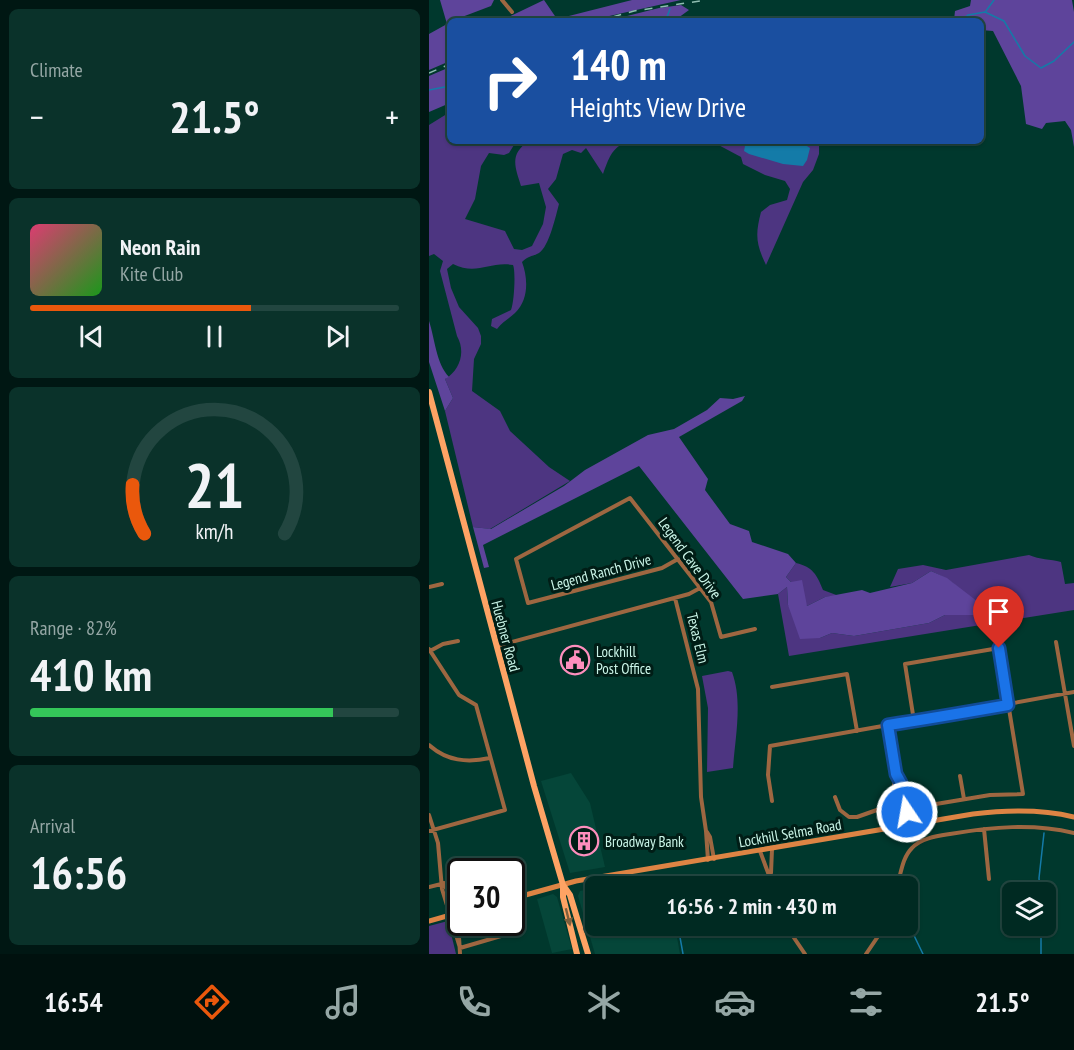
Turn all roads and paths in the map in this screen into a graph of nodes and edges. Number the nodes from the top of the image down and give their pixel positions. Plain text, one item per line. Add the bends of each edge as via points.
1 (502, 0) edge
2 (511, 12) dead end
3 (429, 392) edge
4 (678, 559) junction
5 (442, 584) dead end
6 (429, 587) edge
7 (700, 588) junction
8 (675, 598) junction
9 (528, 603) joint
10 (755, 629) dead end
11 (458, 640) dead end
12 (1056, 642) dead end
13 (497, 646) junction
14 (430, 650) edge
15 (772, 687) dead end
16 (1074, 692) edge
17 (1065, 694) junction
18 (1008, 705) junction
19 (914, 721) junction
20 (888, 725) junction
21 (857, 731) junction
22 (429, 745) edge
23 (1074, 746) edge
24 (490, 758) junction
25 (896, 774) junction
26 (960, 776) dead end
27 (835, 797) dead end
28 (964, 799) junction
29 (772, 801) dead end
30 (905, 802) junction
31 (898, 804) junction
32 (429, 815) edge
33 (1074, 817) edge
34 (910, 825) junction
35 (901, 827) junction
36 (984, 829) junction
37 (432, 830) edge
38 (1074, 833) edge
39 (772, 849) junction
40 (760, 851) junction
41 (711, 859) junction
42 (770, 876) edge
43 (770, 876) edge
44 (900, 876) edge
45 (989, 879) dead end
46 (447, 883) edge
47 (443, 884) junction
48 (563, 885) junction
49 (429, 887) edge
50 (447, 894) edge
51 (525, 894) edge
52 (447, 916) edge
53 (429, 921) edge
54 (458, 936) edge
55 (503, 936) edge
56 (793, 936) edge
57 (878, 936) edge
58 (460, 951) edge
59 (577, 954) edge
60 (588, 954) edge
61 (805, 954) edge
62 (866, 954) edge

1 - 2 street
3 - 13 main road, Huebner Road
4 - 7 street, Legend Cave Drive
4 - 9 street, Legend Ranch Drive via 661,568
4 - 9 street, Legend Cave Drive via 630,498 516,559
5 - 6 street
7 - 8 street
7 - 10 street, Legend Cave Drive via 711,602 721,637
8 - 13 street, Texas Elm
8 - 41 street, Texas Elm via 698,689 701,797
11 - 14 street
12 - 17 street
13 - 48 main road, Huebner Road
14 - 24 street via 459,695 476,705
15 - 21 street via 847,674
16 - 17 street
17 - 18 street
17 - 23 street
18 - 19 street
18 - 19 street via 999,648 905,664
18 - 28 street via 1023,794
19 - 20 street
20 - 21 street
20 - 25 street
21 - 29 street via 770,746 768,775
22 - 24 street via 460,761
24 - 37 street via 505,810
25 - 30 street
25 - 31 street
26 - 28 street
27 - 31 street via 840,810 849,817
28 - 30 street via 936,804
30 - 31 street
30 - 34 street
31 - 35 street
32 - 37 street
33 - 34 main road, Lockhill Selma Road via 1003,811
34 - 35 main road, Lockhill Selma Road
35 - 39 main road, Lockhill Selma Road
36 - 38 street via 1018,826
36 - 44 street via 937,836 917,844 907,855
36 - 45 street
37 - 47 street via 438,843
39 - 40 main road, Lockhill Selma Road
39 - 42 street
40 - 41 main road, Lockhill Selma Road
40 - 43 street
41 - 48 main road, Lockhill Selma Road
46 - 47 street
47 - 49 street
47 - 50 street
48 - 51 main road, Lockhill Selma Road
48 -> 59 main road, Huebner Road
48 - 60 main road, Huebner Road via 570,895
52 - 53 main road
54 - 58 street
55 - 58 street
56 - 61 street
57 - 62 street

